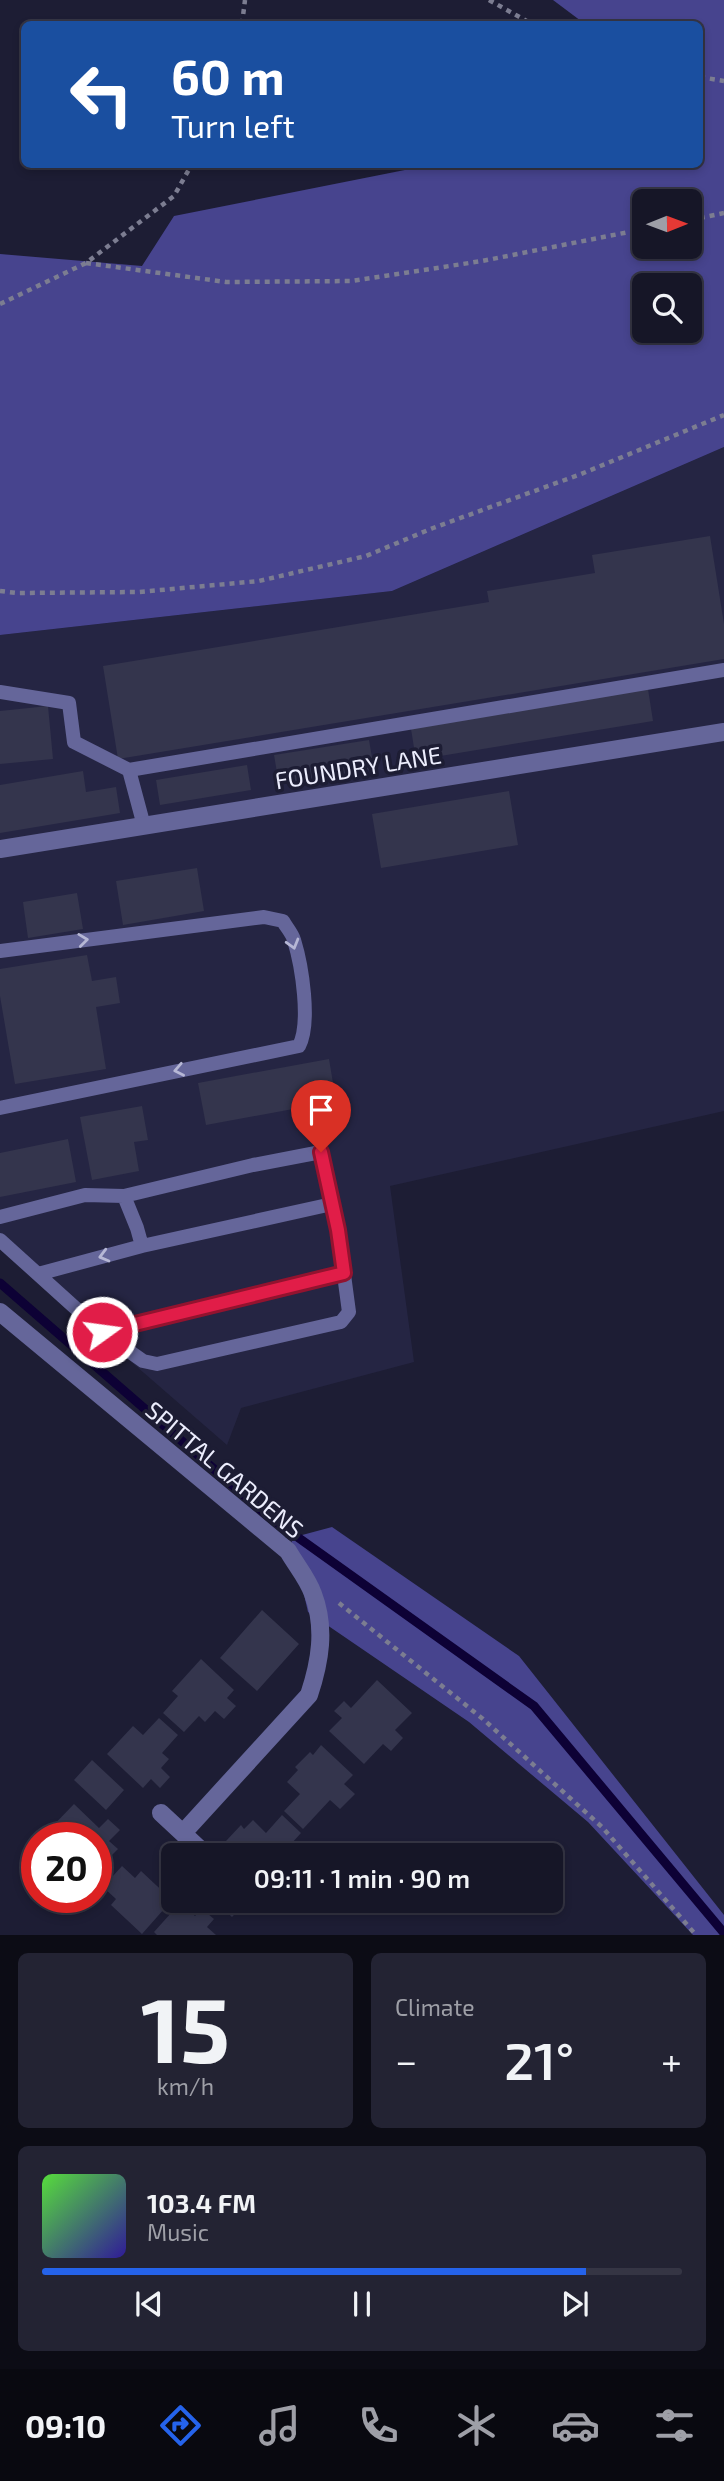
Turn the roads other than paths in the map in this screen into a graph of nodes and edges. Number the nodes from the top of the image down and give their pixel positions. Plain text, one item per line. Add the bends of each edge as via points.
1 (724, 670) edge
2 (0, 692) edge
3 (724, 732) edge
4 (129, 770) junction
5 (144, 826) junction
6 (0, 849) edge
7 (8, 950) edge
8 (0, 1108) edge
9 (124, 1196) junction
10 (332, 1204) junction
11 (0, 1217) edge
12 (0, 1240) edge
13 (142, 1246) junction
14 (344, 1273) junction
15 (38, 1274) junction
16 (0, 1312) edge
17 (102, 1332) junction
18 (161, 1813) dead end
19 (183, 1833) junction
20 (194, 1843) edge

1 - 4 lane
2 - 4 lane via 69,703 74,742
3 - 5 street, FOUNDRY LANE
4 - 5 lane
5 - 6 street, FOUNDRY LANE
7 -> 8 lane via 264,917 283,921 294,938 305,1003 304,1035 299,1046
9 - 10 lane via 321,1152
9 - 11 lane via 85,1195
9 - 13 lane
10 - 13 lane
10 - 14 lane
12 - 15 lane
13 -> 15 lane
14 - 17 lane
14 - 17 lane via 349,1312 341,1322 157,1364 143,1361
15 - 17 lane
16 - 19 street, SPITTAL GARDENS via 288,1551 313,1593 321,1631 319,1667 309,1695
18 - 19 street
19 - 20 street

